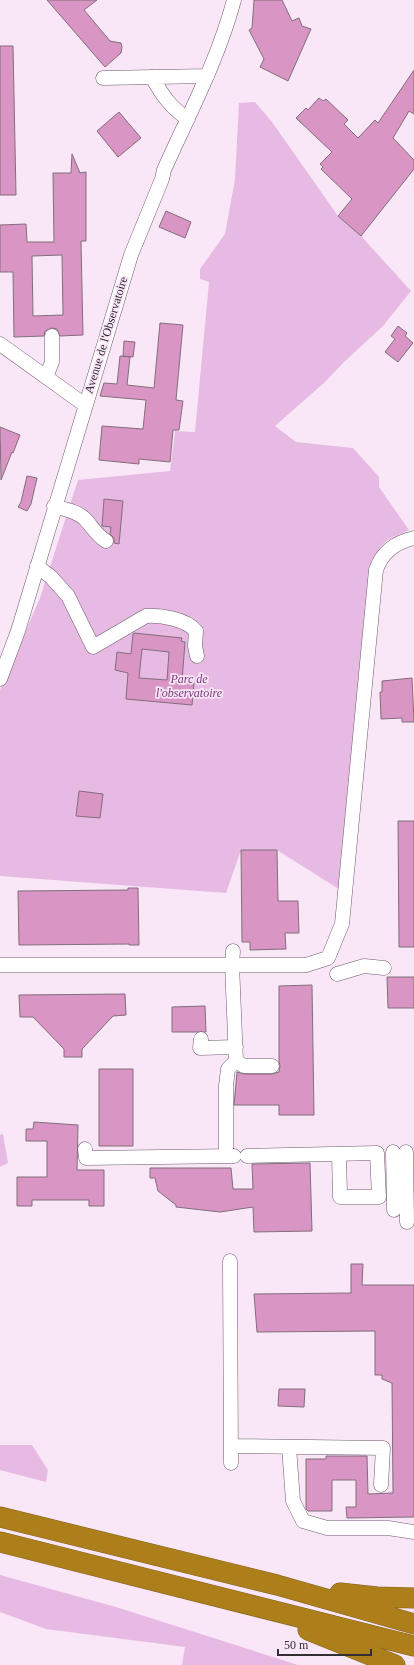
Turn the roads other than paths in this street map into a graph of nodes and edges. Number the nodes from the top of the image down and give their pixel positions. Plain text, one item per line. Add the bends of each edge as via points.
1 (234, 0) edge
2 (207, 76) junction
3 (152, 77) junction
4 (103, 78) dead end
5 (188, 120) junction
6 (52, 336) dead end
7 (0, 344) edge
8 (46, 377) junction
9 (85, 405) junction
10 (54, 506) junction
11 (414, 538) edge
12 (106, 541) dead end
13 (37, 566) junction
14 (197, 656) dead end
15 (0, 680) edge
16 (233, 958) junction
17 (0, 965) edge
18 (384, 968) dead end
19 (337, 974) dead end
20 (201, 1039) dead end
21 (236, 1054) junction
22 (272, 1066) dead end
23 (85, 1149) dead end
24 (339, 1154) dead end
25 (236, 1156) junction
26 (394, 1210) dead end
27 (407, 1222) dead end
28 (230, 1261) dead end
29 (231, 1446) junction
30 (289, 1447) junction
31 (231, 1463) dead end
32 (380, 1485) dead end
33 (0, 1509) edge
34 (0, 1517) edge
35 (62, 1532) junction
36 (414, 1532) edge
37 (0, 1542) edge
38 (277, 1585) junction
39 (414, 1598) edge
40 (233, 1601) junction
41 (414, 1624) edge
42 (414, 1646) edge
43 (395, 1665) edge

1 - 2 street, Avenue de l'Observatoire via 228,24
2 - 3 street
2 - 5 street, Avenue de l'Observatoire
3 - 4 street
3 - 5 street via 161,94
5 - 9 street, Avenue de l'Observatoire via 181,131 130,254
6 - 8 street via 52,362
7 - 8 street
8 - 9 street
9 - 10 street, Avenue de l'Observatoire
10 - 12 street via 83,517
10 - 13 street, Avenue de l'Observatoire
11 - 16 street via 390,547 379,559 376,570 342,924 335,943 328,958 306,965
13 - 14 street via 68,596 93,647 146,616 154,616 194,628
13 - 15 street, Avenue de l'Observatoire
16 - 17 street
16 - 21 street
18 - 19 street via 364,966
20 - 21 street via 200,1048
21 - 22 street via 244,1066
21 - 25 street via 228,1069 226,1086
23 - 25 street via 86,1158
24 - 25 street
26 - 27 street via 399,1152
28 - 29 street
29 - 30 street
29 - 31 street
30 - 32 street via 383,1448
30 - 36 street via 293,1501 303,1521 327,1528 388,1528
33 - 35 highway
34 - 35 highway
35 - 38 highway
37 - 40 highway
38 - 39 highway via 377,1597
38 - 41 highway
40 - 42 highway
40 - 43 highway

